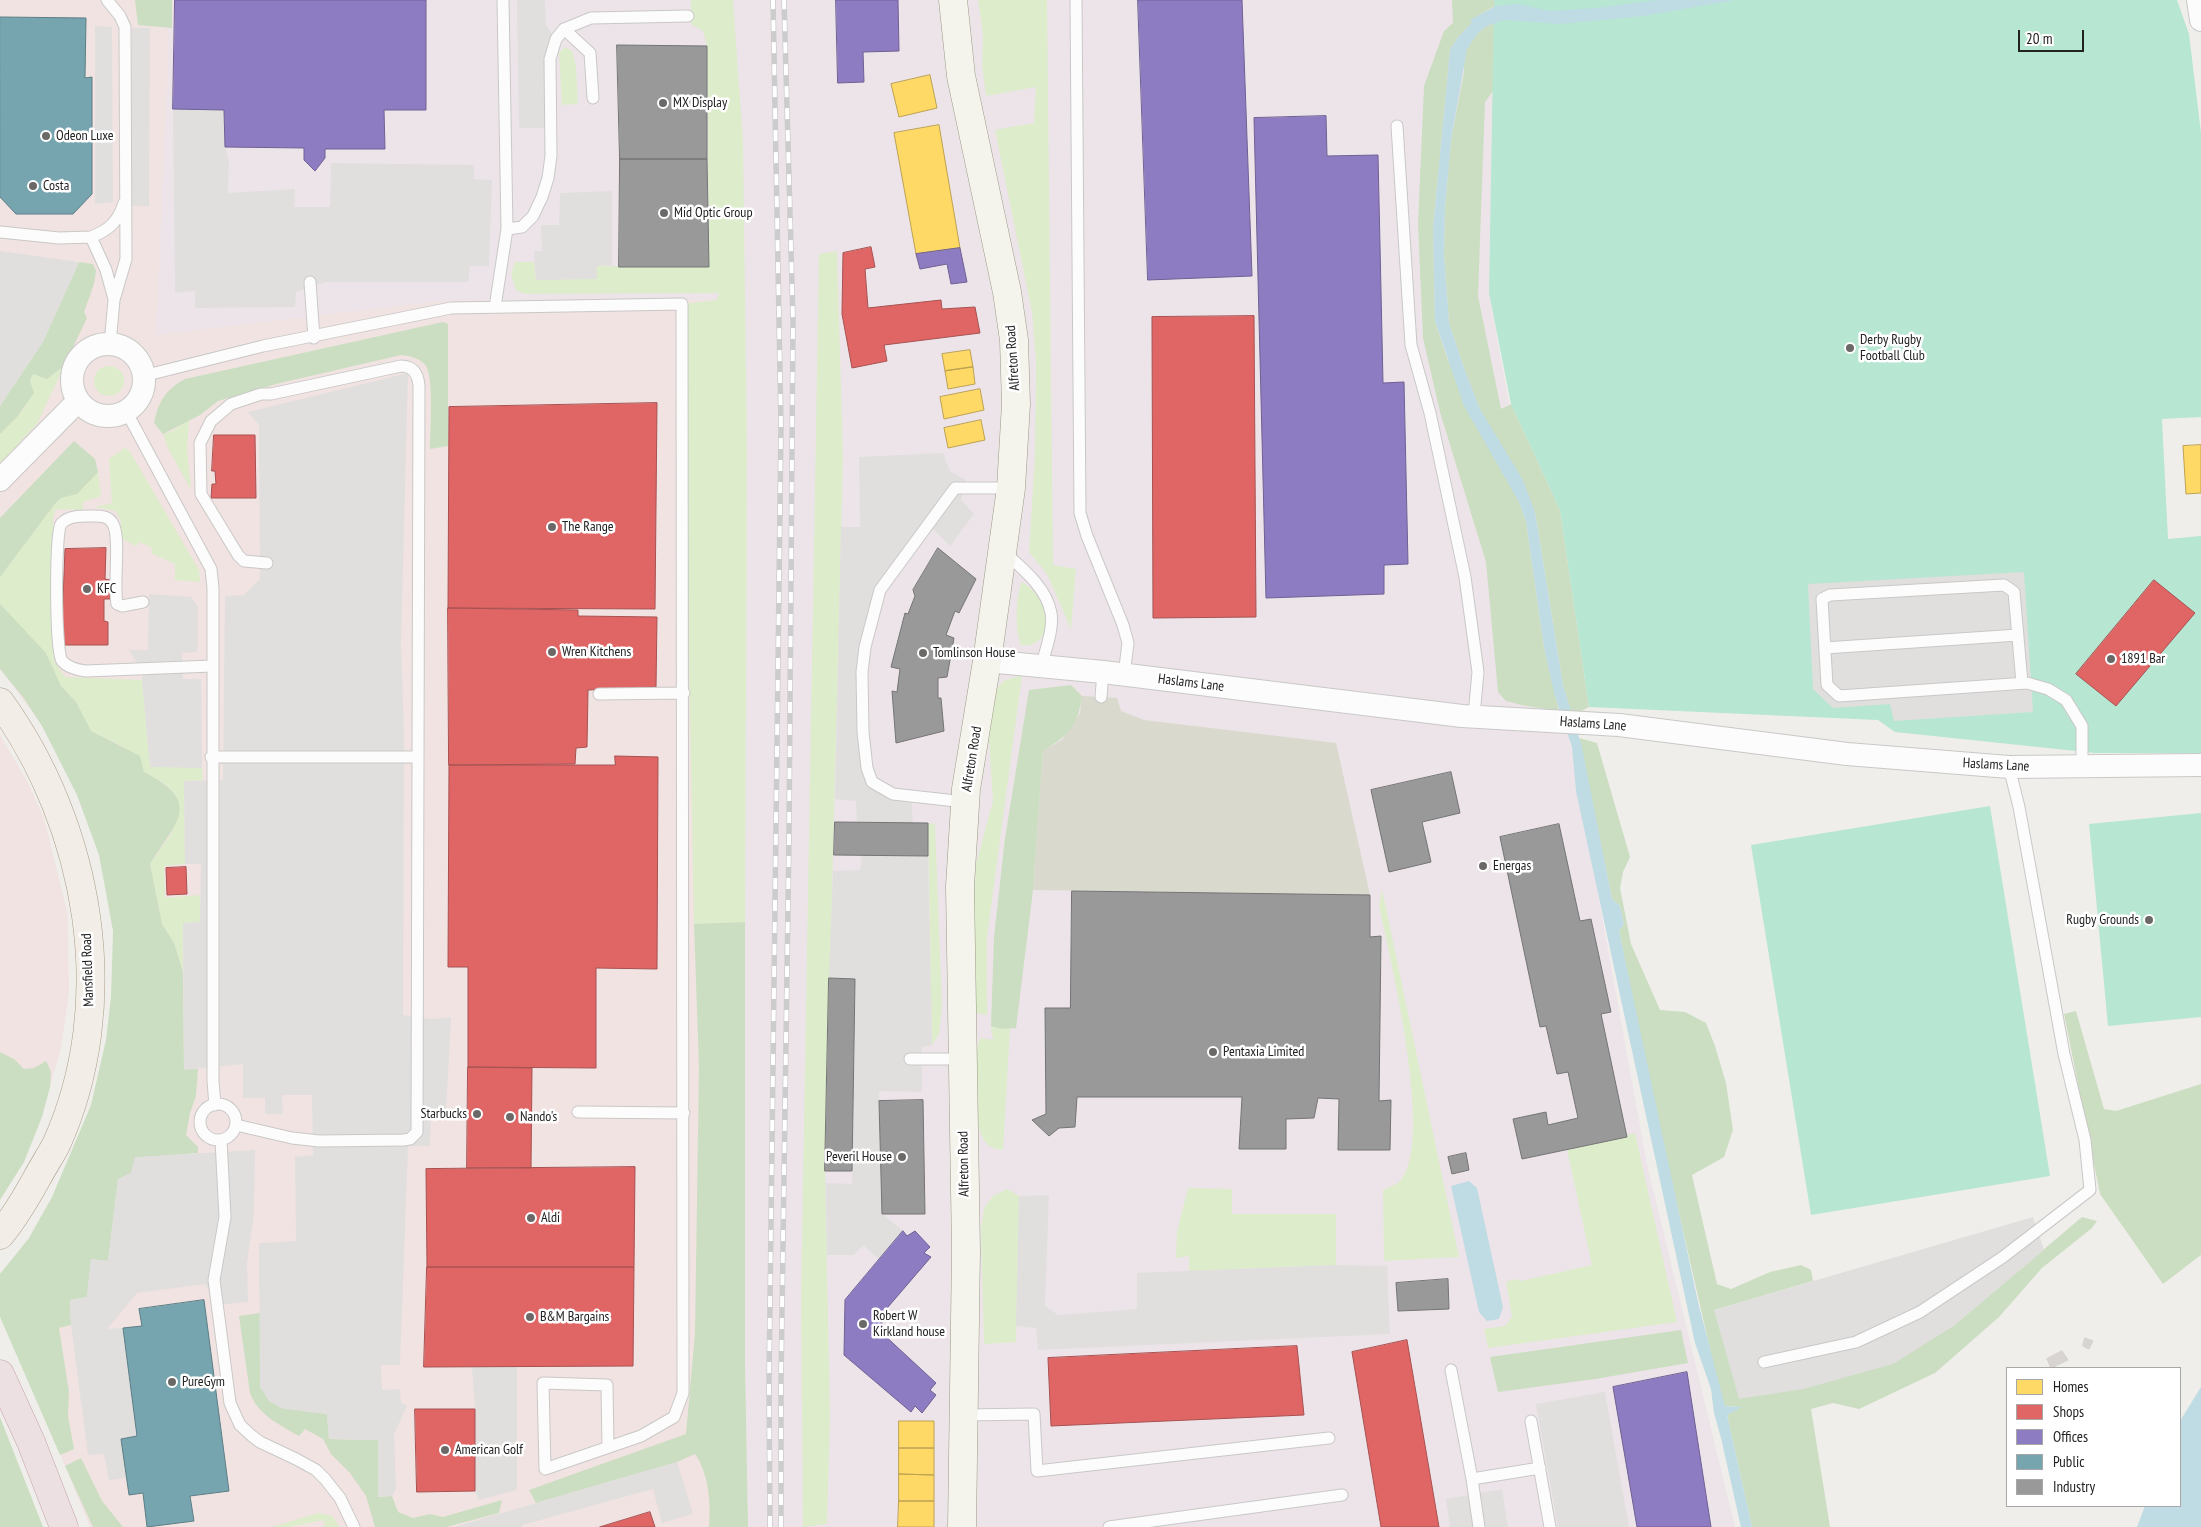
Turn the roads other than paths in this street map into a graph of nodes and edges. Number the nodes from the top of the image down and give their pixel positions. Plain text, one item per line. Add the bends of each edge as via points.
1 (107, 0) edge
2 (503, 0) edge
3 (953, 0) edge
4 (1076, 0) edge
5 (2198, 0) edge
6 (688, 16) dead end
7 (2201, 20) edge
8 (564, 28) junction
9 (592, 98) dead end
10 (1397, 126) dead end
11 (125, 199) junction
12 (508, 229) junction
13 (0, 232) edge
14 (91, 237) junction
15 (310, 282) dead end
16 (114, 300) junction
17 (495, 307) junction
18 (314, 338) junction
19 (110, 344) junction
20 (143, 376) junction
21 (78, 401) junction
22 (126, 411) junction
23 (0, 480) edge
24 (1011, 488) junction
25 (1002, 551) junction
26 (267, 563) dead end
27 (143, 602) dead end
28 (2018, 635) junction
29 (1825, 648) junction
30 (987, 662) junction
31 (212, 666) junction
32 (1041, 666) junction
33 (1114, 674) junction
34 (2022, 683) junction
35 (684, 693) junction
36 (599, 694) dead end
37 (1101, 697) dead end
38 (0, 702) edge
39 (1474, 715) junction
40 (212, 757) junction
41 (417, 757) junction
42 (2201, 765) edge
43 (2082, 766) junction
44 (2009, 767) junction
45 (966, 802) junction
46 (910, 1058) dead end
47 (962, 1059) junction
48 (215, 1105) junction
49 (578, 1112) dead end
50 (684, 1113) junction
51 (236, 1125) junction
52 (221, 1140) junction
53 (8, 1226) edge
54 (1764, 1362) dead end
55 (1451, 1370) dead end
56 (0, 1374) edge
57 (964, 1415) junction
58 (1531, 1421) dead end
59 (1329, 1438) dead end
60 (608, 1447) junction
61 (1540, 1468) junction
62 (1472, 1478) junction
63 (1342, 1495) dead end
64 (64, 1527) edge
65 (354, 1527) edge
66 (962, 1527) edge
67 (1109, 1527) edge
68 (1479, 1527) edge
69 (1550, 1527) edge

1 - 11 lane via 125,28
2 - 12 lane
3 - 24 street, Alfreton Road via 961,76 1007,292 1014,340 1016,404
4 - 33 lane via 1080,513 1128,643
5 - 7 street
6 - 8 lane via 590,18
8 - 9 lane via 590,54
8 - 12 lane via 556,39 550,58 551,156 548,178 533,216 522,227
10 - 39 lane via 1411,345 1430,413 1465,578 1478,672
11 - 14 lane via 120,214 107,231
11 - 16 lane via 126,259
12 - 17 lane
13 - 14 lane via 59,238
14 - 16 lane via 106,270
15 - 18 lane
16 - 19 lane
17 - 18 lane via 451,308
17 - 35 lane via 682,304
18 - 20 lane via 263,346
19 - 20 street via 132,354 140,364
19 - 21 street via 88,350 74,368 72,384
20 - 22 street via 142,393
21 - 22 street via 94,414 116,416
21 - 23 street
22 - 31 lane via 211,568
24 - 25 street, Alfreton Road
24 - 45 lane via 955,488 880,590 862,672 863,732 872,782 893,794
25 - 30 street, Alfreton Road
25 - 32 lane via 1024,569 1044,594 1051,614
26 - 41 lane via 244,561 201,494 200,443 212,421 232,404 261,394 401,366 413,369 418,378
27 - 31 lane via 117,604 116,533 111,520 74,516 63,522 58,538 57,598 62,662 73,669 86,671
28 - 29 lane
28 - 29 lane via 2014,592 2004,585 1830,595 1822,599
28 - 34 lane
29 - 34 lane via 1828,685 1839,696
30 - 32 street, Haslams Lane
30 - 45 street, Alfreton Road
31 - 40 lane
32 - 33 street, Haslams Lane
33 - 37 lane
33 - 39 street, Haslams Lane
34 - 43 lane via 2048,689 2066,700 2082,726
35 - 36 lane
35 - 50 lane
38 - 53 main road, Mansfield Road via 42,770 63,822 82,892 91,981 82,1063 56,1145
39 - 44 street, Haslams Lane via 1619,725 1848,754
40 - 41 lane
40 - 48 lane via 212,1081
41 - 51 lane via 417,1132 410,1139 403,1140 319,1141
42 - 43 street, Haslams Lane
43 - 44 street, Haslams Lane
44 - 54 lane via 2064,1054 2085,1140 2090,1190 2003,1257 1920,1312 1856,1342
45 - 47 street, Alfreton Road via 960,886
46 - 47 lane
47 - 57 street, Alfreton Road via 966,1251
48 - 51 lane via 229,1108 235,1116
48 - 52 lane via 202,1116 202,1128 209,1138
49 - 50 lane
50 - 60 lane via 683,1393 674,1417 641,1436
51 - 52 lane via 231,1135
52 - 65 lane via 225,1217 214,1280 230,1403 240,1425 252,1436 316,1470 340,1498
55 - 62 lane
56 - 64 highway
57 - 59 lane via 1034,1414 1037,1471
57 - 66 street, Alfreton Road
58 - 61 lane
60 - 60 lane via 607,1385 544,1383 545,1469
61 - 62 lane
61 - 69 lane
62 - 68 lane
63 - 67 lane

